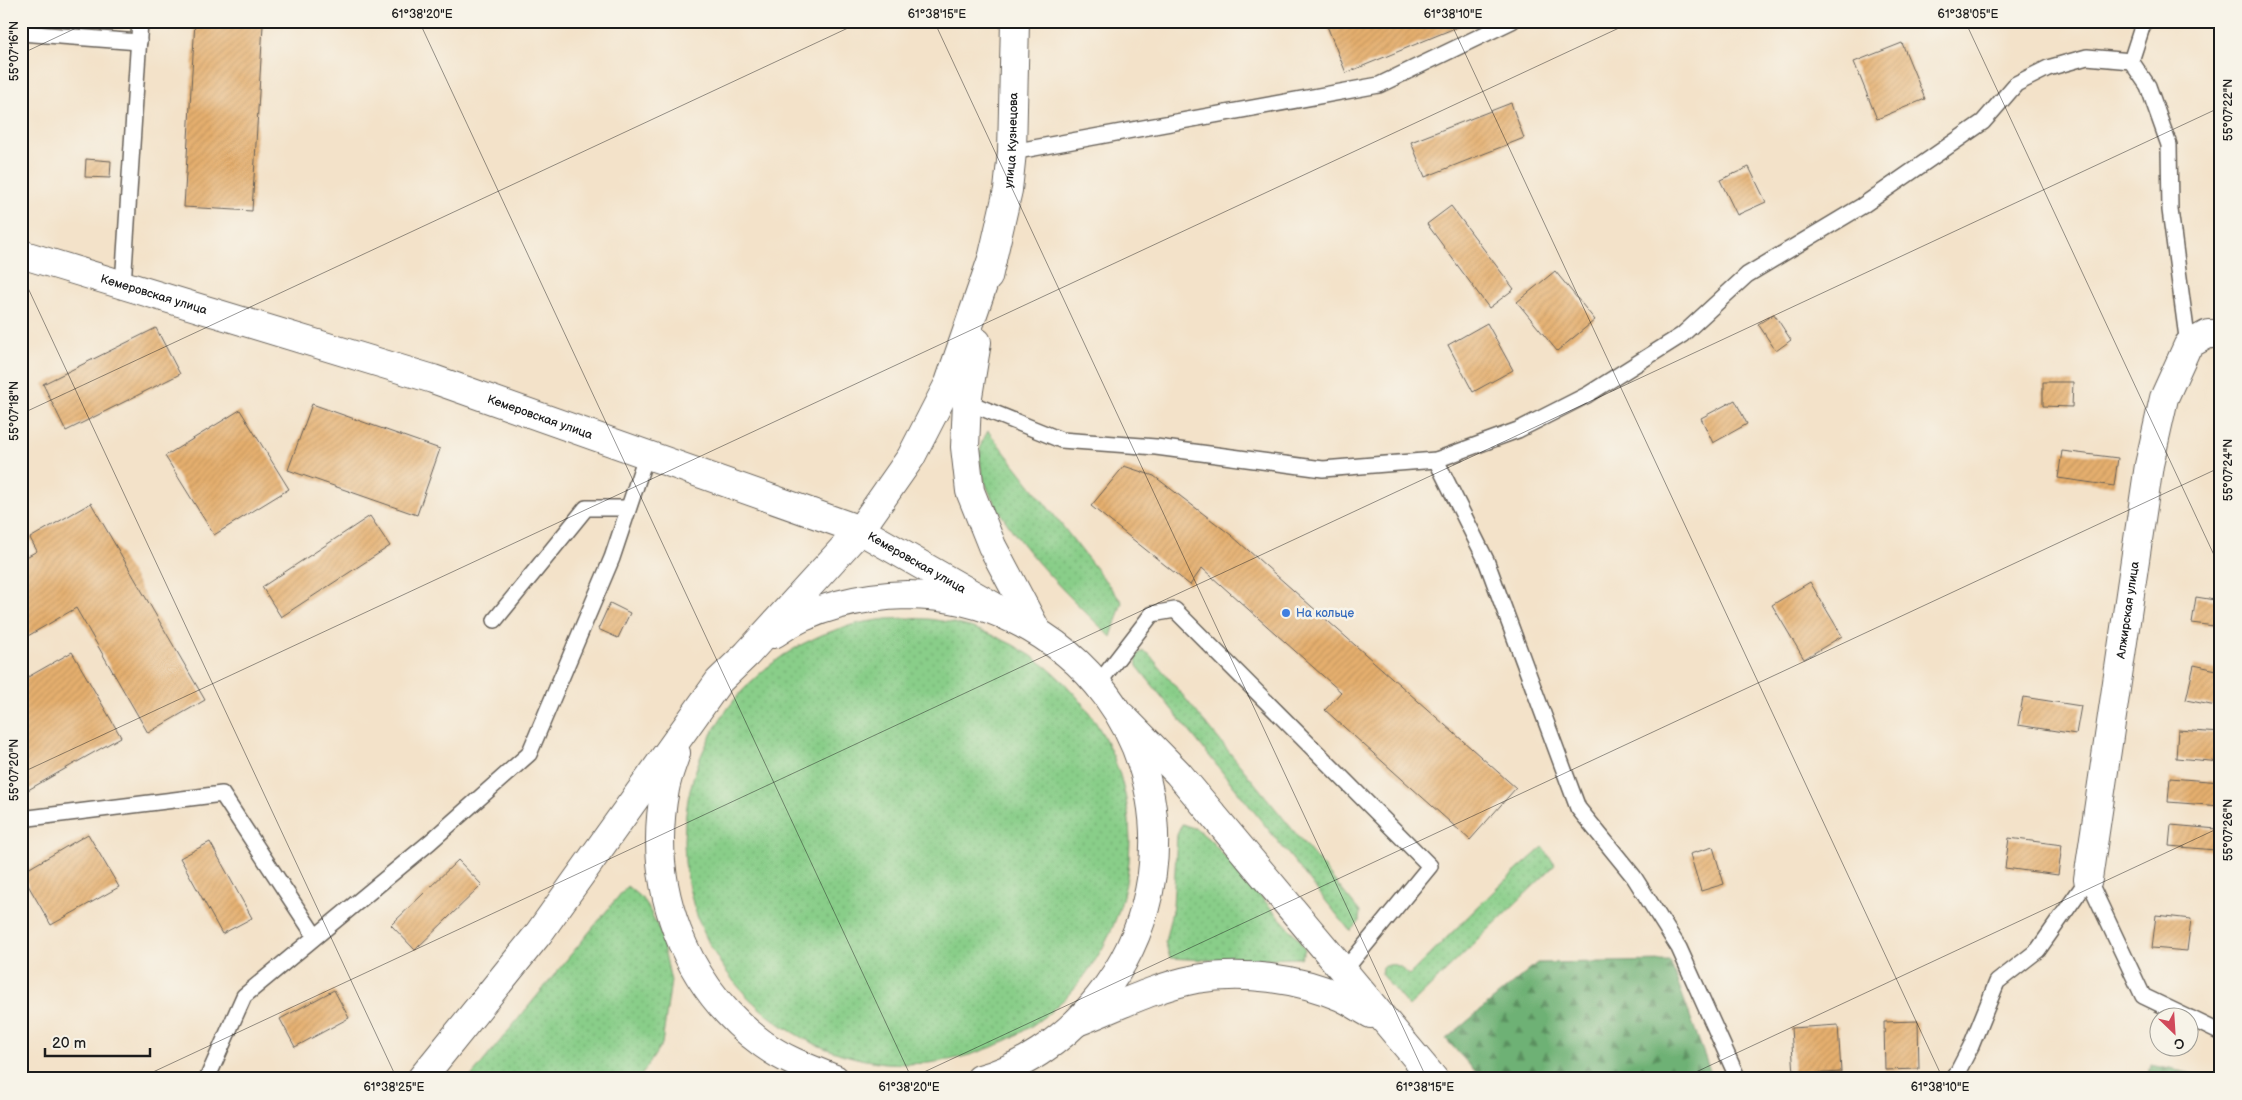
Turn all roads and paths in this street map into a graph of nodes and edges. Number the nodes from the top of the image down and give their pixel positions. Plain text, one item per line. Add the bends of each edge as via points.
1 (140, 21) edge
2 (1512, 21) edge
3 (2144, 21) edge
4 (1017, 23) edge
5 (21, 33) edge
6 (139, 42) junction
7 (2131, 61) junction
8 (1012, 152) junction
9 (21, 254) edge
10 (992, 259) junction
11 (123, 285) junction
12 (2221, 334) edge
13 (2188, 345) junction
14 (967, 402) junction
15 (646, 456) junction
16 (1436, 460) junction
17 (628, 508) junction
18 (860, 530) junction
19 (495, 620) dead end
20 (1037, 631) junction
21 (747, 654) junction
22 (1098, 684) junction
23 (697, 712) junction
24 (1120, 714) junction
25 (29, 818) dead end
26 (2088, 879) junction
27 (316, 936) junction
28 (1343, 972) junction
29 (2168, 1008) edge
30 (1078, 1022) junction
31 (2200, 1023) edge
32 (1387, 1024) junction
33 (2221, 1033) edge
34 (207, 1079) edge
35 (421, 1079) edge
36 (835, 1079) edge
37 (980, 1079) edge
38 (1434, 1079) edge
39 (1738, 1079) edge
40 (1954, 1079) edge

1 - 6 lane
2 - 8 lane via 1379,85
3 - 7 lane
4 - 8 main road, улица Кузнецова
5 - 6 lane
6 - 11 lane
7 - 13 lane via 2148,86 2169,145 2170,210
7 - 16 lane via 2087,57 2048,68 2016,84 1983,122 1862,206 1746,275 1682,335 1587,395 1527,426
8 - 10 main road, улица Кузнецова via 1008,190
9 - 11 main road, Кемеровская улица
10 - 14 main road
10 - 18 main road via 949,383 911,457
11 - 15 main road, Кемеровская улица via 433,379
12 - 13 main road via 2208,334
13 - 26 main road, Алжирская улица via 2164,398 2149,466
14 - 16 lane via 1061,440 1156,447 1323,469
14 - 20 main road via 965,447 970,491 992,546
15 - 17 lane
15 - 18 main road, Кемеровская улица
16 - 39 lane via 1486,560 1578,808 1634,877 1679,948
17 - 19 lane via 586,508
17 - 27 lane via 612,558 529,754 430,842
18 - 20 main road, Кемеровская улица
18 - 21 main road
20 - 21 main road via 1001,613 962,601 924,595 886,595 848,602 812,614 778,631
20 - 22 main road via 1070,655
21 - 23 main road via 720,681
22 - 24 main road
22 - 28 lane via 1152,614 1175,610 1430,866
23 - 35 main road via 539,933
23 - 36 main road via 678,749 665,788 660,830 661,871 669,912 684,950 705,986 732,1018 764,1045 800,1066
24 - 28 main road via 1178,773
24 - 30 main road via 1137,748 1148,783 1155,857 1139,930 1103,994
25 - 27 lane via 222,794
26 - 29 lane via 2143,996
26 - 40 lane via 2038,950 1997,982
27 - 34 lane via 244,996
28 - 32 main road
30 - 32 main road via 1161,989 1196,979 1235,976 1302,984 1342,997
30 - 37 main road via 1050,1045 1019,1063
31 - 33 lane
32 - 38 main road

